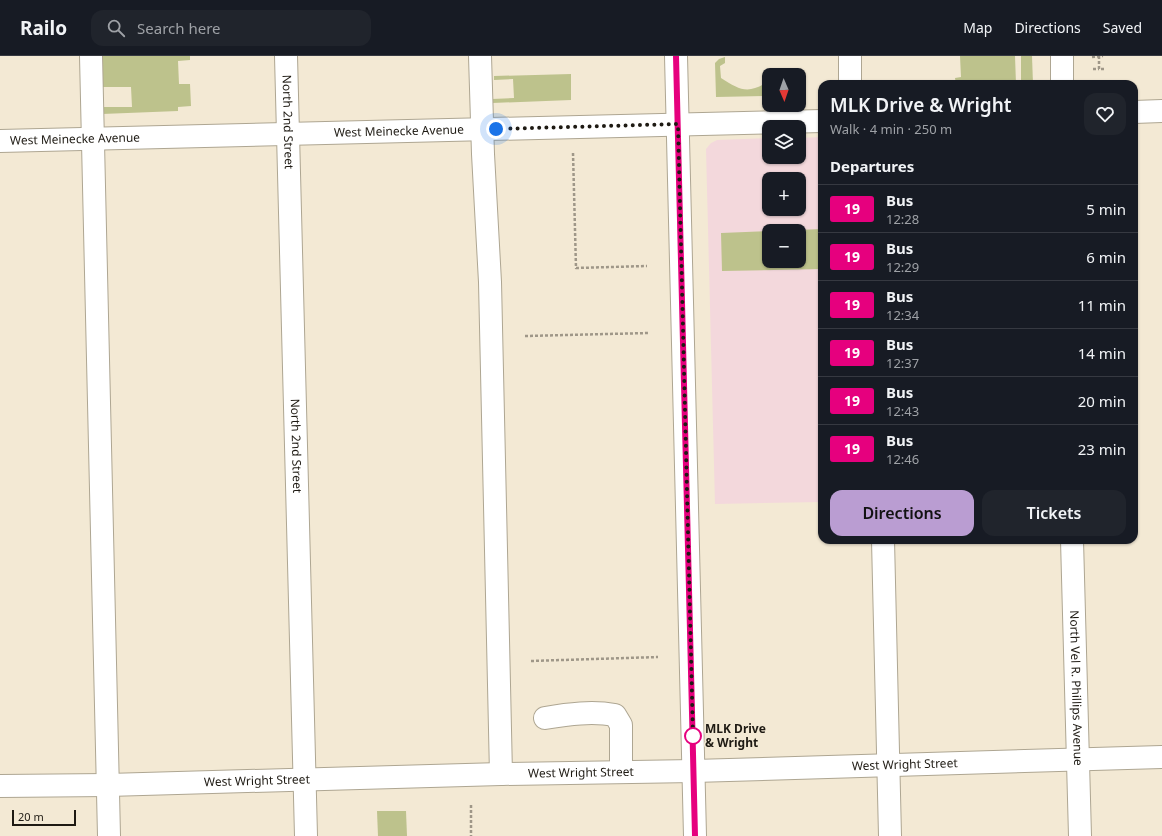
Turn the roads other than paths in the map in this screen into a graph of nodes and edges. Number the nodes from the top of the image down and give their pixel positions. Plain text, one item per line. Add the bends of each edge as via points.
1 (91, 56) edge
2 (286, 56) edge
3 (480, 56) edge
4 (676, 56) edge
5 (850, 56) edge
6 (1062, 56) edge
7 (850, 80) edge
8 (1062, 80) edge
9 (1138, 112) edge
10 (1162, 112) edge
11 (818, 121) edge
12 (678, 124) junction
13 (483, 129) junction
14 (288, 134) junction
15 (93, 138) junction
16 (0, 141) edge
17 (883, 544) edge
18 (1072, 544) edge
19 (545, 718) dead end
20 (1162, 757) edge
21 (1077, 759) junction
22 (888, 765) junction
23 (694, 771) junction
24 (621, 772) junction
25 (500, 774) junction
26 (305, 779) junction
27 (108, 785) junction
28 (0, 786) edge
29 (109, 836) edge
30 (306, 836) edge
31 (695, 836) edge
32 (890, 836) edge
33 (1080, 836) edge

1 - 15 street
2 - 14 street, North 2nd Street
3 - 13 street
4 - 12 street
5 - 7 street
6 - 8 street
9 - 10 street
11 - 12 street, West Meinecke Avenue
12 - 13 street, West Meinecke Avenue
12 - 23 street
13 - 14 street, West Meinecke Avenue
13 - 25 street via 490,282
14 - 15 street, West Meinecke Avenue
14 - 26 street, North 2nd Street
15 - 16 street, West Meinecke Avenue
15 - 27 street
17 - 22 street
18 - 21 street, North Vel R. Phillips Avenue
19 - 24 street via 572,714 616,715 621,725
20 - 21 street, West Wright Street
21 - 22 street, West Wright Street
21 - 33 street, North Vel R. Phillips Avenue
22 - 23 street, West Wright Street
22 - 32 street
23 - 24 street, West Wright Street
23 - 31 street
24 - 25 street, West Wright Street
25 - 26 street, West Wright Street
26 - 27 street, West Wright Street
26 - 30 street, North 2nd Street
27 - 28 street, West Wright Street
27 - 29 street

